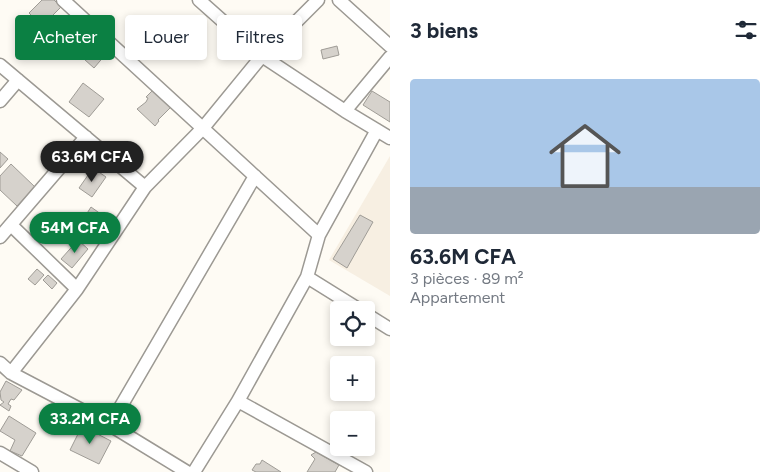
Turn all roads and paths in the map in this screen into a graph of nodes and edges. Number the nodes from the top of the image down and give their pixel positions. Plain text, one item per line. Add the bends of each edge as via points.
1 (63, 0) edge
2 (199, 0) edge
3 (318, 0) edge
4 (340, 0) edge
5 (217, 16) edge
6 (302, 16) edge
7 (390, 46) edge
8 (390, 57) edge
9 (259, 60) edge
10 (268, 60) edge
11 (0, 65) edge
12 (18, 80) junction
13 (0, 101) edge
14 (344, 111) junction
15 (202, 128) junction
16 (378, 130) junction
17 (86, 137) junction
18 (390, 138) edge
19 (255, 176) junction
20 (145, 186) junction
21 (11, 224) junction
22 (319, 235) junction
23 (0, 237) edge
24 (307, 276) junction
25 (77, 289) junction
26 (346, 301) edge
27 (375, 320) edge
28 (390, 329) edge
29 (0, 363) edge
30 (11, 373) junction
31 (238, 401) junction
32 (110, 425) junction
33 (0, 453) edge
34 (32, 472) edge
35 (188, 472) edge
36 (194, 472) edge
37 (366, 472) edge

1 - 15 street
2 - 5 street
3 - 6 street
4 - 7 street
8 - 14 street
9 - 15 street
10 - 14 street
11 - 12 street
12 - 13 street
12 - 17 street
14 - 16 street
15 - 19 street
15 - 20 street
16 - 18 street
16 - 22 street
17 - 20 street
17 - 21 street
19 - 22 street
19 - 32 street
20 - 25 street
21 - 23 street
21 - 25 street
22 - 24 street
24 - 26 street
24 - 31 street
25 - 30 street
27 - 28 street
29 - 30 street
30 - 32 street
31 - 36 street
31 - 37 street
32 - 35 street
33 - 34 street

